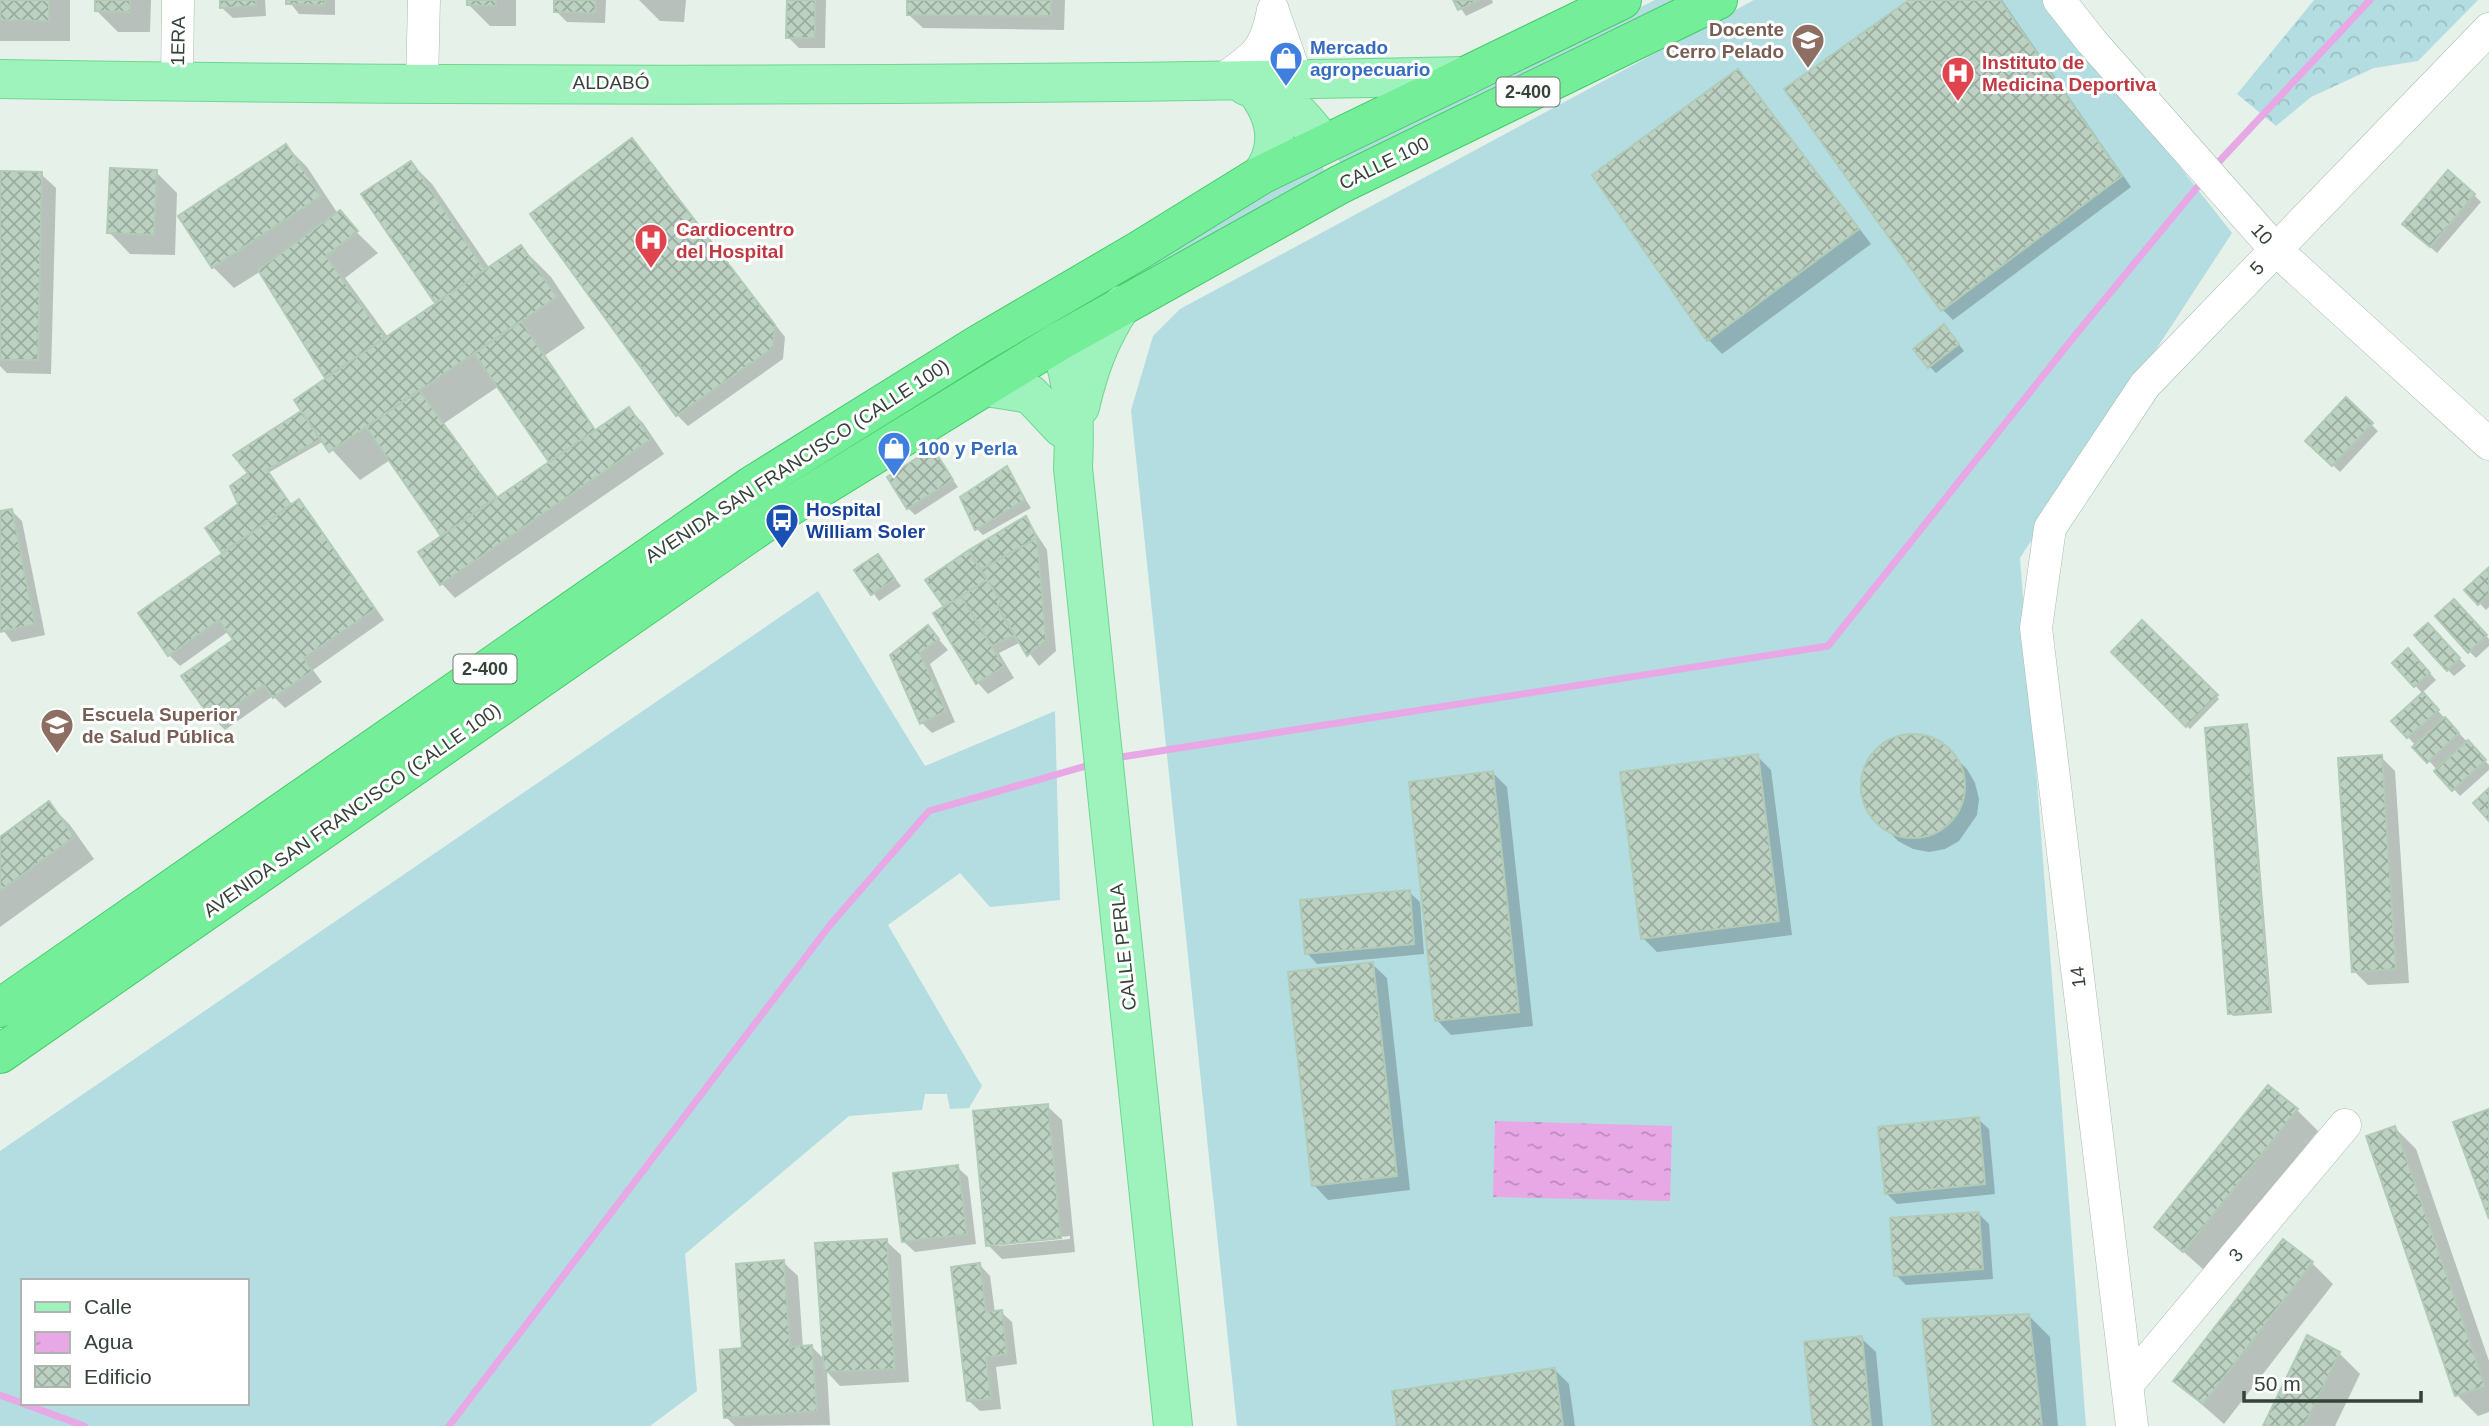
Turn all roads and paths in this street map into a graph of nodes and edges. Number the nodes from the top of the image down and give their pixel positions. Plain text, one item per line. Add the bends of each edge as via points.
1 (178, 0) edge
2 (424, 0) edge
3 (1622, 0) edge
4 (1718, 0) edge
5 (2059, 0) edge
6 (1271, 5) edge
7 (2489, 29) edge
8 (1466, 76) junction
9 (0, 79) edge
10 (1297, 79) junction
11 (177, 82) junction
12 (422, 83) junction
13 (1238, 83) junction
14 (1323, 143) junction
15 (1261, 175) junction
16 (1339, 185) junction
17 (2276, 249) junction
18 (1122, 304) junction
19 (1046, 305) junction
20 (1058, 342) junction
21 (988, 387) junction
22 (1069, 429) junction
23 (2489, 444) edge
24 (2050, 528) joint
25 (0, 1008) edge
26 (0, 1054) edge
27 (2345, 1125) dead end
28 (2127, 1385) junction
29 (1173, 1426) edge
30 (2132, 1426) edge

1 - 11 street, 1ERA
2 - 12 street
3 - 8 highway, 2-400
4 - 16 highway, CALLE 100 / 2-400
5 - 17 street, 10
6 - 10 street
6 - 13 street via 1267,41
7 - 17 street, 5
8 - 10 main road, ALDABÓ
8 - 14 highway, 2-400
9 - 11 main road, ALDABÓ
10 - 13 main road, ALDABÓ
10 - 14 main road
11 - 12 main road, ALDABÓ
12 - 13 main road, ALDABÓ
13 - 14 main road, ALDABÓ via 1298,109
13 - 15 main road via 1268,105 1275,128 1275,151
14 - 15 highway, 2-400
14 - 16 highway
15 - 19 highway, 2-400
16 - 18 highway, CALLE 100 / 2-400
17 - 23 street, 10
17 - 24 street, 5 via 2145,385
18 - 20 highway, CALLE 100 / 2-400
18 - 22 main road via 1102,336
19 - 20 highway
19 - 25 highway, AVENIDA SAN FRANCISCO (CALLE 100) / 2-400 via 751,486
20 - 21 highway, AVENIDA SAN FRANCISCO (CALLE 100) / 2-400
20 - 22 main road, CALLE PERLA via 1068,363
21 - 22 main road via 1030,394
21 - 26 highway, AVENIDA SAN FRANCISCO (CALLE 100) / 2-400 via 773,517
22 - 29 main road, CALLE PERLA
24 - 28 street, 14 via 2036,628
27 - 28 street, 3
28 - 30 street, 14

